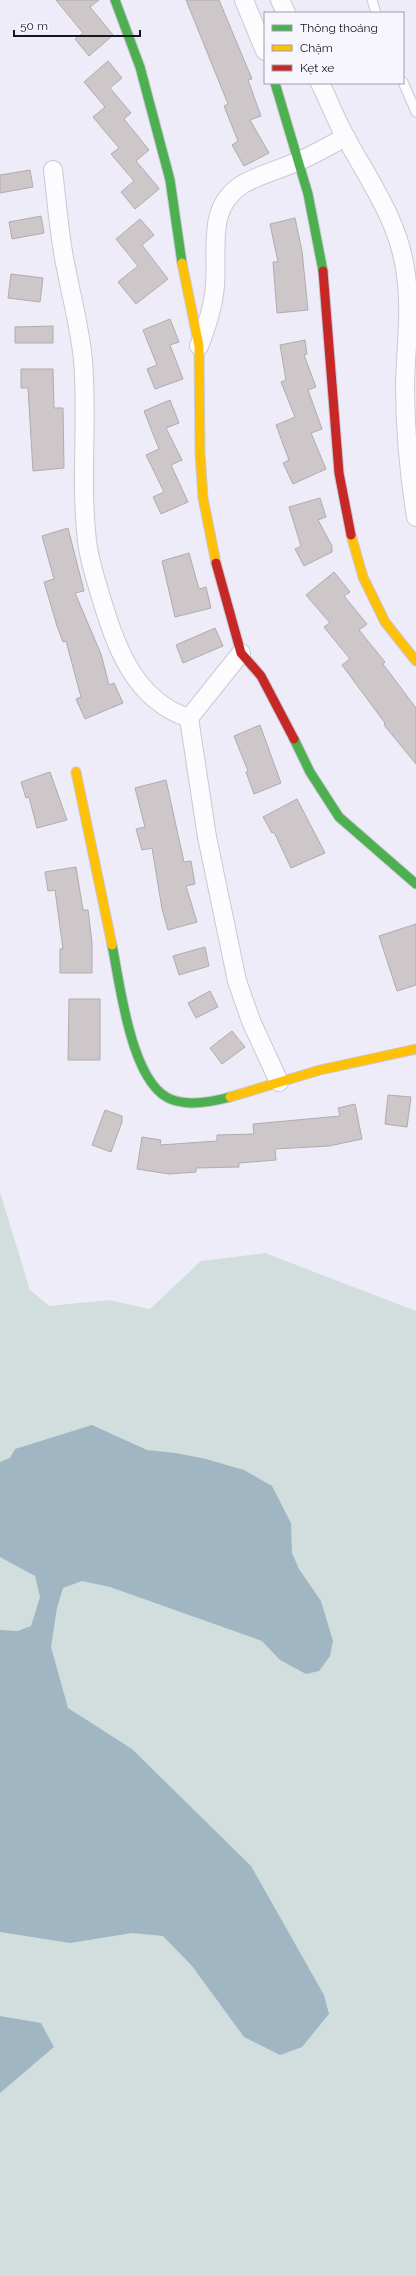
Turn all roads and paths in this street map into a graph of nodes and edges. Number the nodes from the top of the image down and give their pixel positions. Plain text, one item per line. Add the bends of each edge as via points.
1 (115, 0) edge
2 (244, 0) edge
3 (280, 0) edge
4 (372, 0) edge
5 (286, 12) edge
6 (376, 12) edge
7 (264, 49) edge
8 (276, 84) edge
9 (320, 84) edge
10 (404, 84) edge
11 (416, 112) edge
12 (346, 137) junction
13 (300, 161) junction
14 (53, 170) dead end
15 (199, 346) junction
16 (416, 516) edge
17 (241, 653) junction
18 (416, 661) edge
19 (189, 718) junction
20 (76, 772) dead end
21 (416, 884) edge
22 (416, 1050) edge
23 (279, 1082) junction

1 - 15 street via 140,67 164,151
2 - 7 street
3 - 5 street
4 - 6 lane
8 - 13 street
9 - 12 street
10 - 11 lane
12 - 13 street
12 - 16 street via 382,198 398,239 406,275 408,321 405,384 408,455
13 - 15 street via 243,185 230,196 219,211 215,230 215,286 207,326
13 - 18 street via 317,230 322,264 331,397 352,544 373,599 390,630
14 - 19 street via 66,268 83,359 86,402 85,515 91,561 112,635 122,659 134,678 163,706
15 - 17 street via 203,498 217,570
17 - 19 street
17 - 21 street via 261,676 310,772 339,817
19 - 23 street via 208,837 234,968 251,1021
20 - 23 street via 130,1032 138,1060 151,1082 172,1101 190,1104
22 - 23 street

